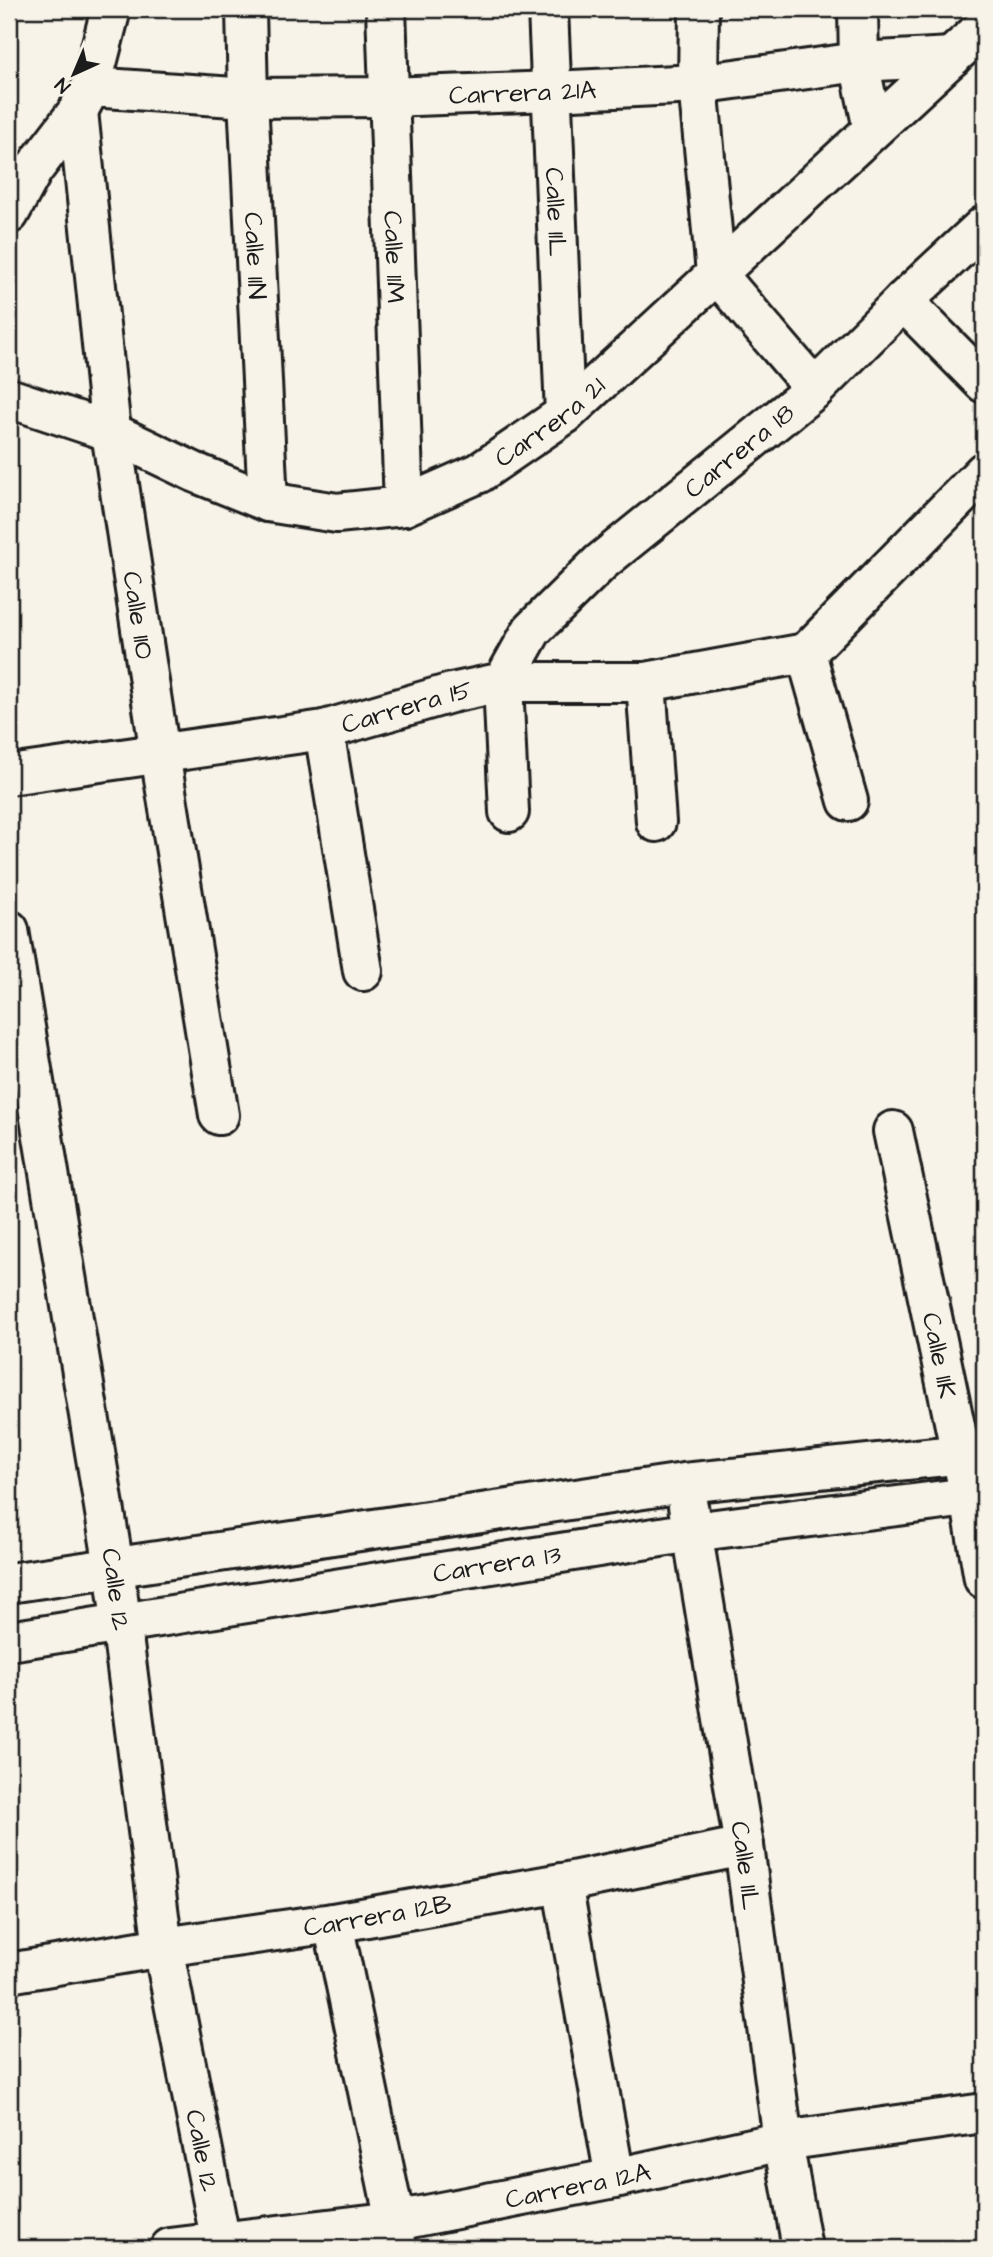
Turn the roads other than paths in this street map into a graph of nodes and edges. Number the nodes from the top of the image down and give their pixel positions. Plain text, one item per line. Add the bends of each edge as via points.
1 (111, 9) edge
2 (246, 9) edge
3 (386, 9) edge
4 (548, 9) edge
5 (699, 9) edge
6 (858, 9) edge
7 (984, 27) edge
8 (953, 57) junction
9 (859, 62) junction
10 (698, 84) junction
11 (552, 92) junction
12 (388, 97) junction
13 (248, 98) junction
14 (84, 99) junction
15 (873, 128) junction
16 (21, 163) edge
17 (9, 214) edge
18 (984, 226) edge
19 (716, 273) junction
20 (903, 301) junction
21 (984, 383) edge
22 (814, 389) junction
23 (9, 398) edge
24 (565, 414) junction
25 (111, 432) junction
26 (984, 472) edge
27 (268, 502) junction
28 (404, 506) junction
29 (806, 653) junction
30 (503, 682) junction
31 (646, 682) junction
32 (324, 730) junction
33 (160, 754) junction
34 (9, 775) edge
35 (848, 801) dead end
36 (509, 812) dead end
37 (656, 822) dead end
38 (9, 930) edge
39 (363, 971) dead end
40 (219, 1115) dead end
41 (893, 1131) dead end
42 (972, 1454) edge
43 (684, 1483) junction
44 (977, 1496) edge
45 (692, 1532) junction
46 (114, 1567) junction
47 (984, 1579) edge
48 (9, 1583) edge
49 (120, 1624) junction
50 (9, 1641) edge
51 (744, 1846) junction
52 (562, 1883) junction
53 (332, 1923) junction
54 (163, 1947) junction
55 (9, 1973) edge
56 (984, 2113) edge
57 (783, 2141) junction
58 (615, 2178) junction
59 (395, 2234) edge
60 (222, 2245) edge
61 (170, 2248) edge
62 (802, 2248) edge

1 - 14 street
2 - 13 street, Calle 11N
3 - 12 street, Calle 11M
4 - 11 street, Calle 11L
5 - 10 street
6 - 9 street
7 - 8 street, Carrera 21
8 - 9 street, Carrera 21A
8 - 15 street, Carrera 21
9 - 10 street, Carrera 21A
9 - 15 street
10 - 11 street, Carrera 21A
10 - 19 street
11 - 12 street, Carrera 21A
11 - 24 street, Calle 11L
12 - 13 street, Carrera 21A
12 - 28 street, Calle 11M
13 - 14 street, Carrera 21A
13 - 27 street, Calle 11N
14 - 16 street
14 - 25 street, Calle 11O
15 - 19 street, Carrera 21
16 - 17 street
18 - 20 street, Carrera 18
19 - 22 street
19 - 24 street, Carrera 21
20 - 21 street
20 - 22 street, Carrera 18
22 - 30 street, Carrera 18 via 601,562 531,630
23 - 25 street, Carrera 21
24 - 28 street, Carrera 21 via 479,473
25 - 27 street, Carrera 21
25 - 33 street, Calle 11O
26 - 29 street
27 - 28 street, Carrera 21 via 337,513
29 - 31 street, Carrera 15
29 - 35 street
30 - 31 street, Carrera 15
30 - 32 street, Carrera 15 via 451,692
30 - 36 street
31 - 37 street
32 - 33 street, Carrera 15
32 - 39 street
33 - 34 street, Carrera 15
33 - 40 street, Calle 11O
38 - 46 street, Calle 12
41 - 42 street, Calle 11K
42 - 43 street, Carrera 13
42 - 44 street, Calle 11K
43 - 45 street, Calle 11L
43 - 46 street, Carrera 13
44 - 45 street, Carrera 13
44 - 47 street, Calle 11K
45 - 49 street, Carrera 13
45 - 51 street, Calle 11L
46 - 48 street, Carrera 13
46 - 49 street, Calle 12
49 - 50 street, Carrera 13
49 - 54 street, Calle 12
51 - 52 street, Carrera 12B
51 - 57 street, Calle 11L
52 - 53 street, Carrera 12B
52 - 58 street
53 - 54 street, Carrera 12B
53 - 59 street
54 - 55 street, Carrera 12B
54 - 60 street, Calle 12
56 - 57 street, Carrera 12A
57 - 58 street, Carrera 12A
57 - 62 street, Calle 11L
58 - 59 street, Carrera 12A
59 - 60 street, Carrera 12A
60 - 61 street, Carrera 12A

